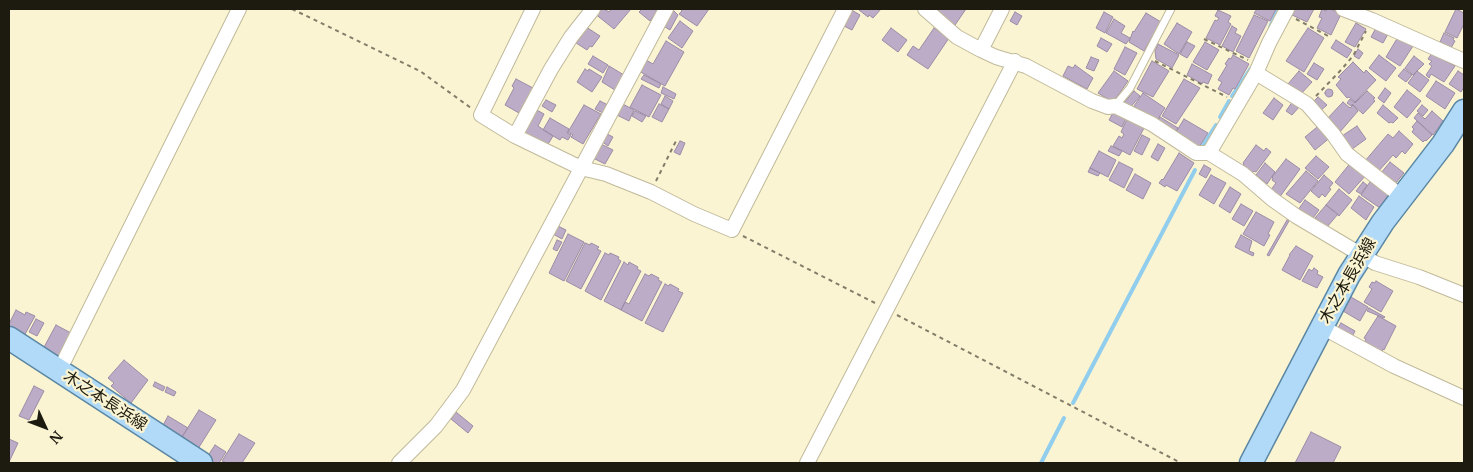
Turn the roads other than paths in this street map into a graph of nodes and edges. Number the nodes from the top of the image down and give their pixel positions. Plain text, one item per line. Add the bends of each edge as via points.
1 (238, 9) edge
2 (533, 9) edge
3 (593, 9) edge
4 (666, 9) edge
5 (845, 9) edge
6 (925, 9) edge
7 (1002, 9) edge
8 (1172, 9) edge
9 (1343, 9) edge
10 (1286, 11) edge
11 (981, 50) junction
12 (1015, 61) junction
13 (1464, 61) edge
14 (1258, 69) junction
15 (1115, 106) junction
16 (1464, 111) edge
17 (515, 136) junction
18 (1209, 154) junction
19 (581, 168) junction
20 (1402, 197) junction
21 (1362, 255) junction
22 (1464, 295) edge
23 (1322, 326) junction
24 (9, 338) edge
25 (59, 371) junction
26 (1464, 398) edge
27 (201, 463) edge
28 (399, 463) edge
29 (807, 463) edge
30 (1251, 463) edge

1 - 25 street
2 - 17 street via 481,115
3 - 17 street via 551,69
4 - 19 street
5 - 19 street via 732,230 651,192
6 - 11 street via 957,37
7 - 11 street
8 - 15 lane via 1130,88
9 - 13 street
10 - 14 street
11 - 12 street
12 - 15 street via 1092,101
12 - 29 street
14 - 18 street
14 - 20 street via 1307,104 1347,154
15 - 18 street via 1152,124 1196,153
16 - 20 main road, 木之本長浜線
17 - 19 street
18 - 21 street via 1242,174 1296,216
19 - 28 street via 463,390 436,426
20 - 21 main road, 木之本長浜線
21 - 22 street via 1375,263
21 - 23 main road, 木之本長浜線
23 - 26 street via 1394,366
23 - 30 main road, 木之本長浜線
24 - 25 main road, 木之本長浜線
25 - 27 main road, 木之本長浜線

